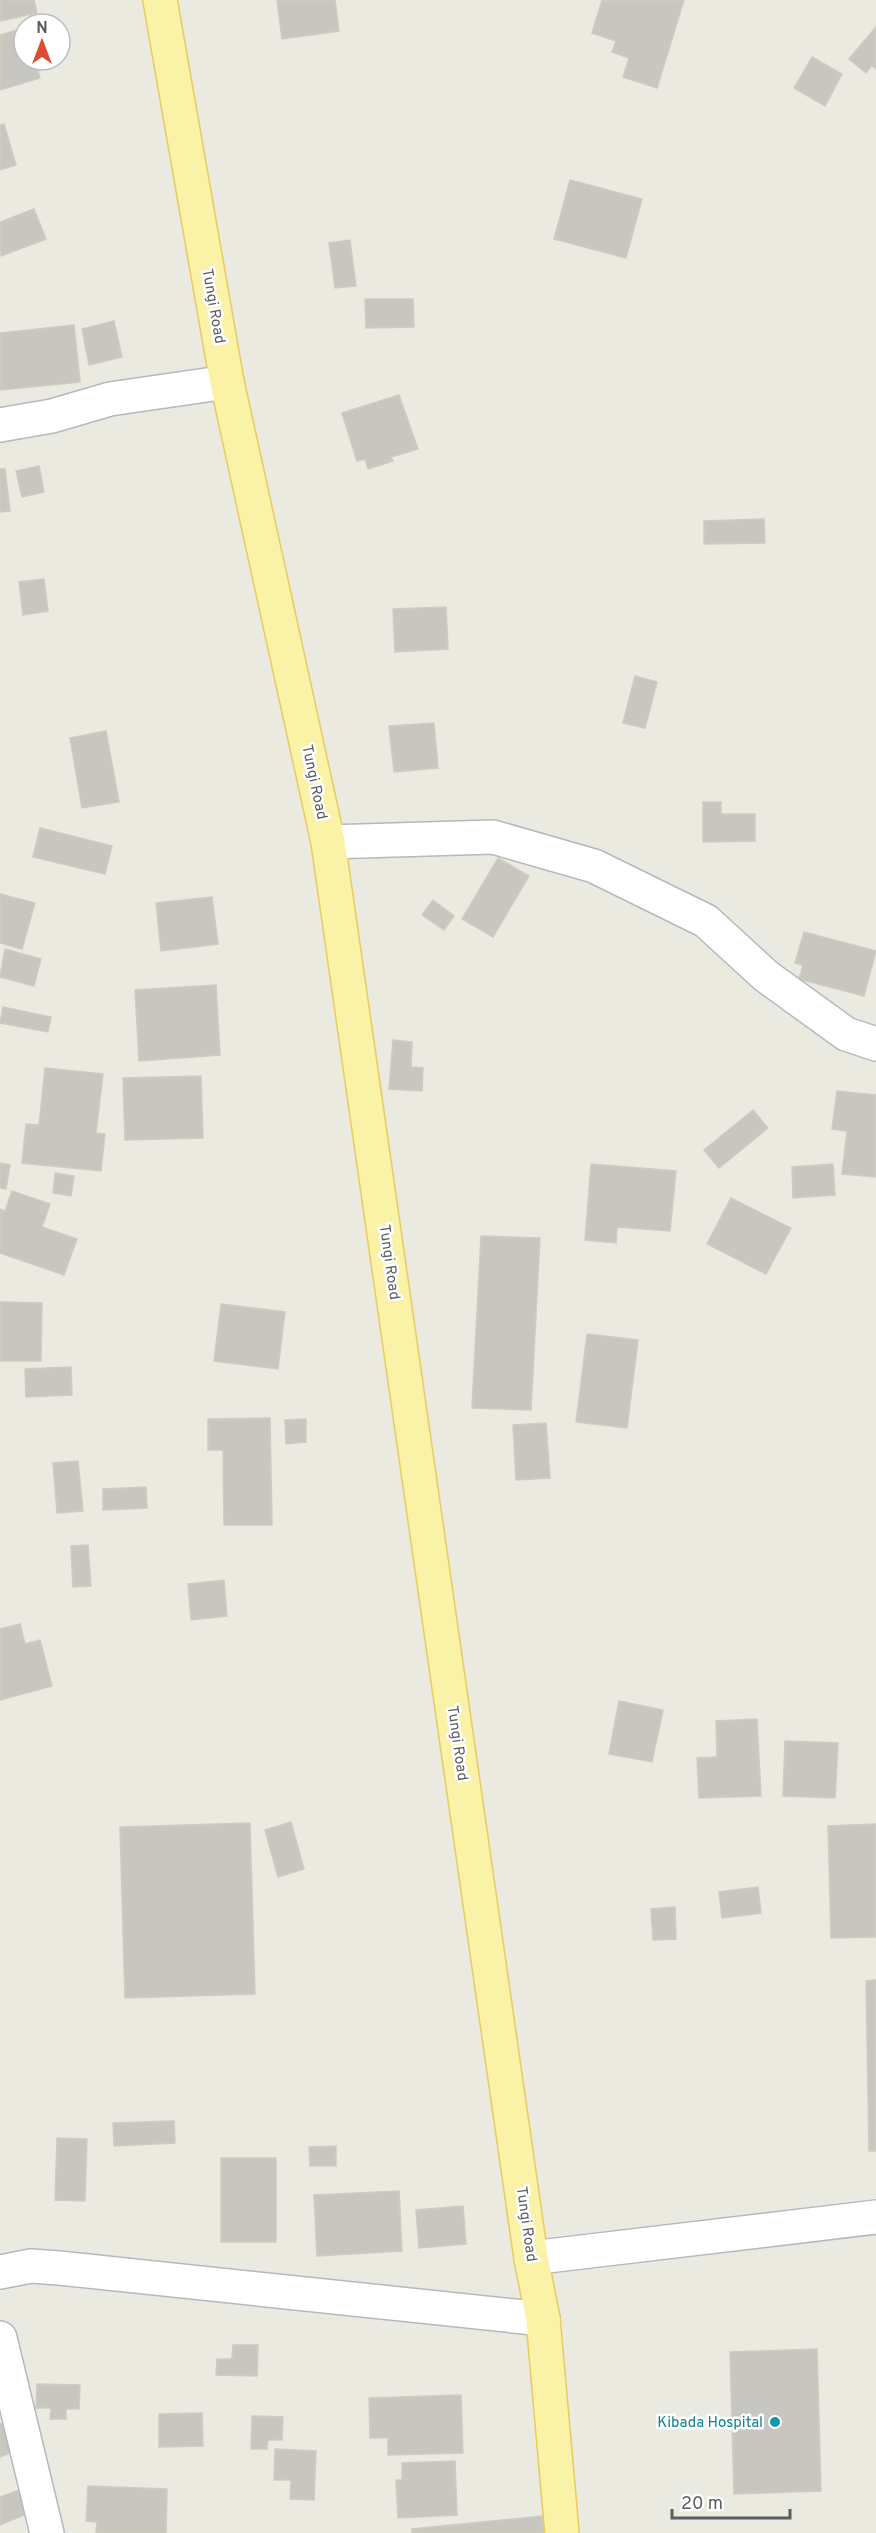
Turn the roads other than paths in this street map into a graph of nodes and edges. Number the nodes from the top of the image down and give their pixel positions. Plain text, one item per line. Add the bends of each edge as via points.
1 (160, 0) edge
2 (227, 382) junction
3 (0, 425) edge
4 (328, 842) junction
5 (876, 1044) edge
6 (876, 2217) edge
7 (531, 2258) junction
8 (0, 2272) edge
9 (543, 2319) junction
10 (0, 2338) edge
11 (47, 2533) edge
12 (562, 2533) edge

1 - 2 main road, Tungi Road
2 - 3 street via 110,399 52,416
2 - 4 main road, Tungi Road
4 - 5 street via 493,837 594,866 706,921 766,976 846,1034
4 - 7 main road, Tungi Road
6 - 7 street
7 - 9 main road, Tungi Road
8 - 9 street via 31,2266 59,2268
9 - 12 main road, Tungi Road
10 - 11 street

